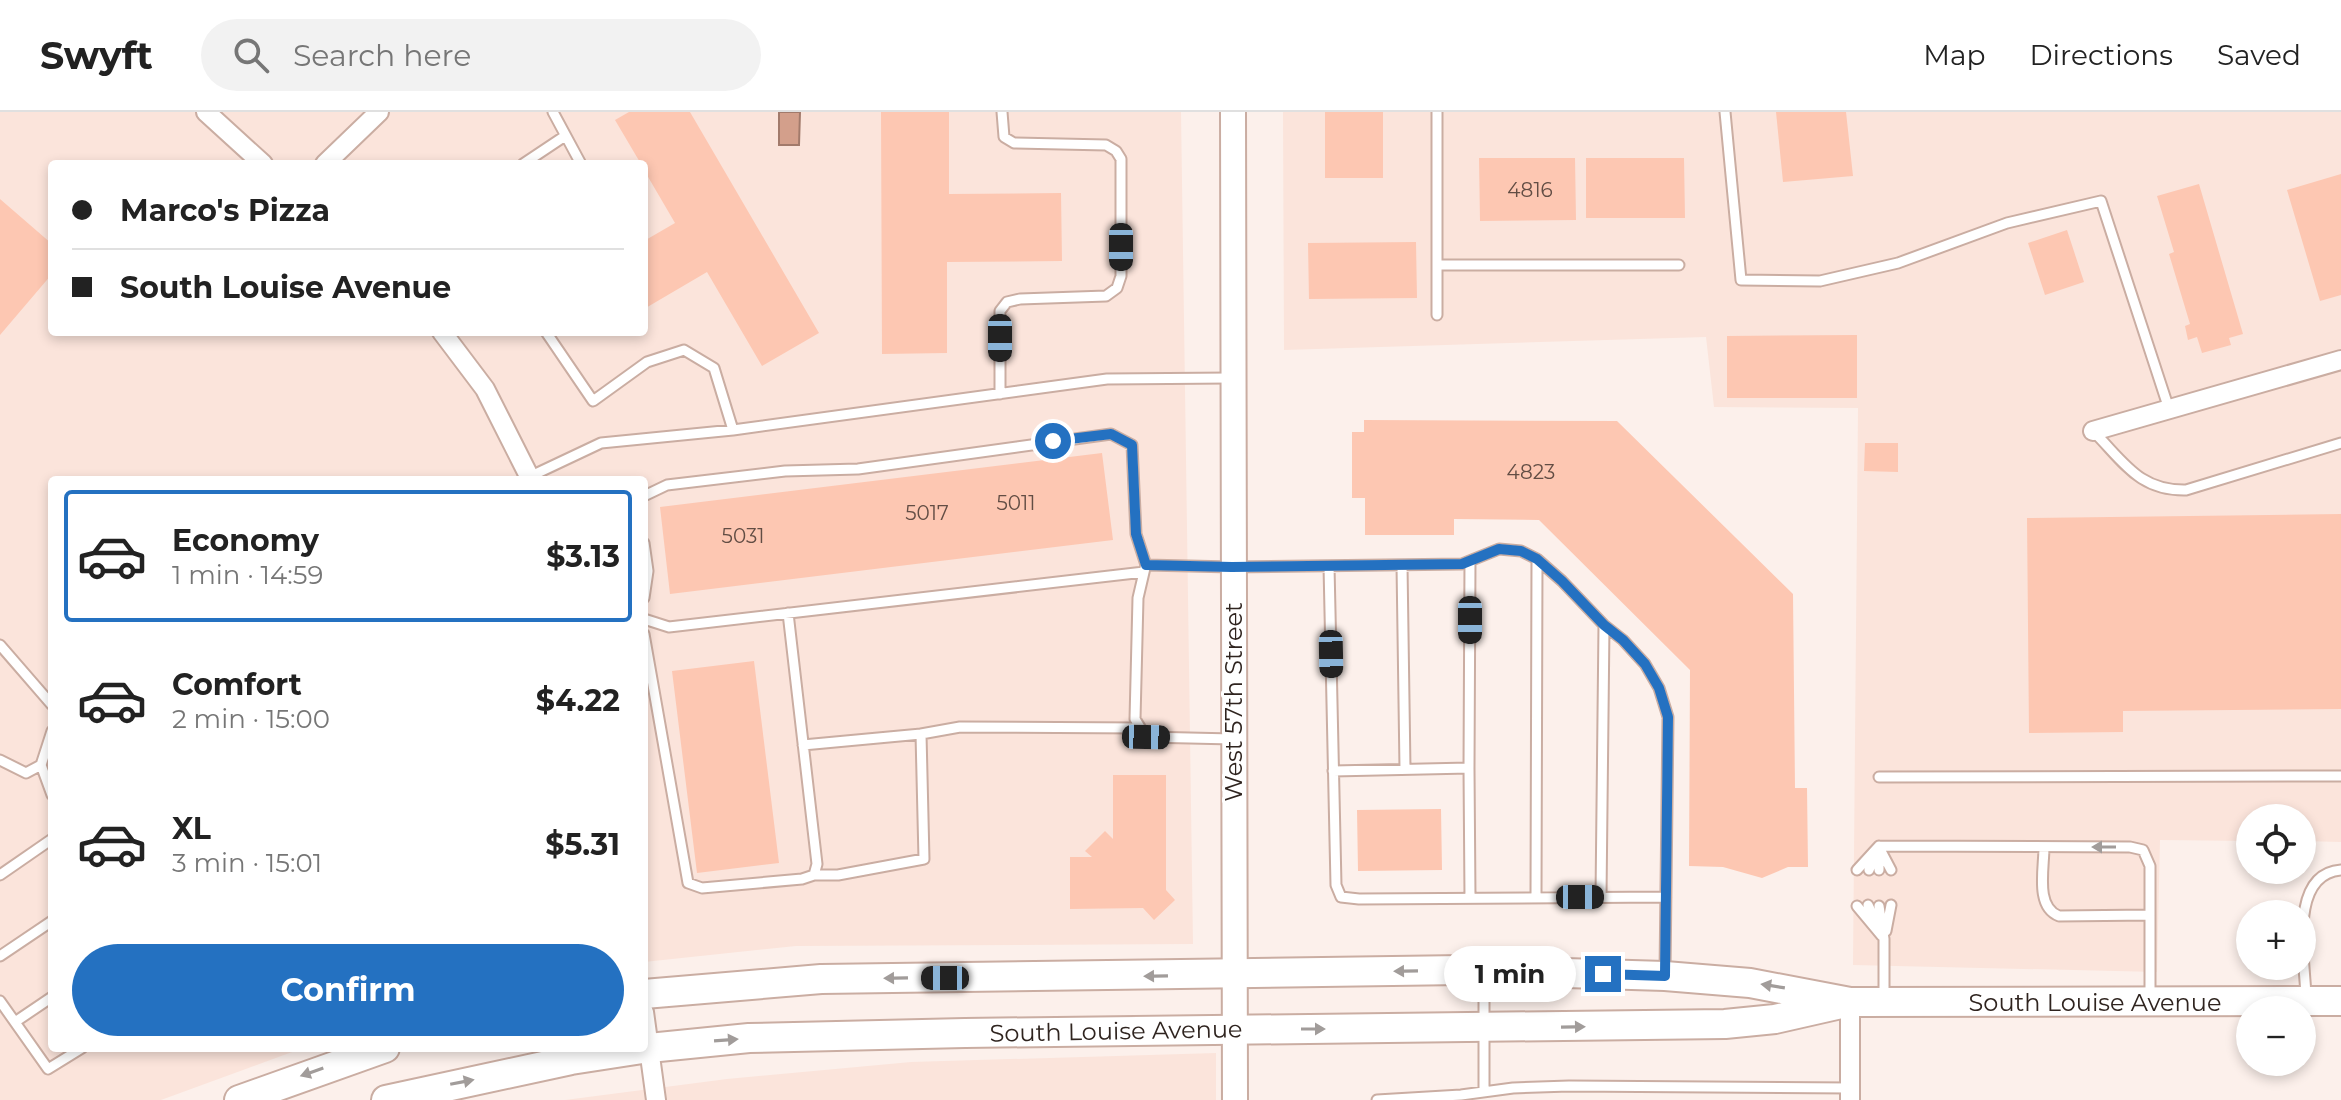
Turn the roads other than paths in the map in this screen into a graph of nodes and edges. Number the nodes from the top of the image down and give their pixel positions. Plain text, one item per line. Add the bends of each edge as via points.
1 (206, 112) edge
2 (379, 112) edge
3 (553, 112) edge
4 (1002, 112) edge
5 (1233, 112) edge
6 (1437, 112) edge
7 (1725, 112) edge
8 (565, 136) junction
9 (259, 160) edge
10 (329, 160) edge
11 (529, 160) edge
12 (579, 160) edge
13 (1437, 265) junction
14 (1679, 265) dead end
15 (1437, 315) dead end
16 (445, 336) edge
17 (549, 336) edge
18 (2341, 360) edge
19 (1232, 378) junction
20 (1000, 394) junction
21 (2169, 409) junction
22 (733, 430) junction
23 (2093, 431) joint
24 (2341, 443) edge
25 (529, 476) edge
26 (534, 476) edge
27 (648, 494) edge
28 (1537, 559) junction
29 (1470, 561) junction
30 (1402, 565) junction
31 (1329, 566) junction
32 (1232, 567) junction
33 (1145, 568) junction
34 (788, 613) junction
35 (648, 620) edge
36 (1604, 625) junction
37 (0, 645) edge
38 (648, 657) edge
39 (48, 700) edge
40 (1140, 728) junction
41 (921, 734) junction
42 (1233, 739) junction
43 (48, 743) edge
44 (803, 745) junction
45 (0, 760) edge
46 (41, 765) junction
47 (1469, 768) junction
48 (1405, 769) junction
49 (1333, 771) junction
50 (2341, 776) edge
51 (1879, 777) dead end
52 (48, 784) edge
53 (48, 842) edge
54 (1879, 846) junction
55 (2044, 847) junction
56 (1857, 870) dead end
57 (1874, 870) dead end
58 (1891, 870) dead end
59 (2341, 870) edge
60 (0, 875) edge
61 (814, 875) junction
62 (1536, 897) junction
63 (1601, 897) junction
64 (1666, 897) junction
65 (1470, 898) junction
66 (1874, 905) dead end
67 (1891, 905) dead end
68 (1857, 906) dead end
69 (2150, 915) junction
70 (48, 924) edge
71 (1884, 939) junction
72 (0, 956) edge
73 (1484, 971) junction
74 (1234, 975) junction
75 (1665, 976) junction
76 (648, 994) edge
77 (2306, 996) edge
78 (48, 1000) edge
79 (0, 1001) edge
80 (2150, 1001) junction
81 (2236, 1001) edge
82 (2316, 1001) edge
83 (2341, 1001) edge
84 (1850, 1002) junction
85 (1884, 1002) junction
86 (15, 1022) junction
87 (1484, 1028) junction
88 (1235, 1030) junction
89 (648, 1041) edge
90 (649, 1048) junction
91 (76, 1052) edge
92 (374, 1052) edge
93 (625, 1052) edge
94 (1484, 1092) junction
95 (1850, 1094) edge
96 (239, 1100) edge
97 (386, 1100) edge
98 (656, 1100) edge
99 (1235, 1100) edge
100 (1377, 1100) edge

1 - 9 street
2 - 10 street
3 - 8 lane
4 - 20 lane via 1004,137 1014,143 1106,145 1116,151 1121,159 1121,276 1106,296 1007,302 1000,311
5 - 19 main road, West 57th Street
6 - 13 lane
7 - 21 lane via 1741,280 1820,281 1898,263 2007,223 2101,201
8 - 11 lane
8 - 12 lane
13 - 14 lane
13 - 15 lane
16 - 25 street via 485,389
17 - 22 lane via 593,401 647,362 684,350 714,368
18 - 21 street
19 - 20 lane via 1107,379
19 - 32 main road, West 57th Street
20 - 22 lane
21 - 23 street
22 - 26 lane via 601,443
23 - 24 lane via 2133,472 2165,490 2186,490
27 - 33 lane via 667,485 785,471 858,469 1111,434 1132,445 1136,534
28 - 29 lane via 1499,549
28 - 36 lane
28 - 62 lane
29 - 30 lane
29 - 47 lane
30 - 31 lane
30 - 48 lane
31 - 32 lane
31 - 49 lane
32 - 33 lane
32 - 42 main road, West 57th Street
33 - 34 lane
33 - 40 lane via 1138,598 1135,719
34 - 35 lane via 669,627
34 - 44 lane
36 - 63 lane
36 - 64 lane via 1645,664 1668,717
37 - 39 lane
38 - 61 lane via 688,883 702,888
40 - 41 lane via 960,727
40 - 42 lane via 1146,737
41 - 44 lane
41 - 61 lane via 924,859
42 - 74 main road, West 57th Street
43 - 46 lane
44 - 61 lane
45 - 46 lane via 26,773
46 - 52 lane
47 - 48 lane
47 - 65 lane
48 - 49 lane
49 - 65 lane via 1336,885 1341,897
50 - 51 lane
53 - 60 lane
54 - 55 lane
54 - 56 lane
54 - 57 lane
54 - 58 lane
69 -> 55 lane via 2150,866 2143,850
55 - 69 lane via 2044,904 2049,912
59 - 77 lane via 2322,874 2304,907
62 - 63 lane
62 - 65 lane
63 - 64 lane
64 - 75 lane
66 - 71 lane
67 - 71 lane
68 - 71 lane
69 - 80 lane
70 - 72 lane
71 - 85 lane
73 -> 74 main road, South Louise Avenue
73 - 75 main road, South Louise Avenue
73 - 87 lane
74 -> 76 main road, South Louise Avenue via 821,979
74 - 88 main road, West 57th Street
84 -> 75 main road, South Louise Avenue via 1785,988
78 - 86 lane
79 - 86 lane
80 - 81 main road, South Louise Avenue
80 - 85 main road, South Louise Avenue
82 - 83 main road, South Louise Avenue
84 - 85 main road, South Louise Avenue
87 -> 84 main road, South Louise Avenue via 1725,1024
84 - 95 street
86 - 91 lane via 48,1069
88 -> 87 main road, South Louise Avenue
87 - 94 lane
90 -> 88 main road, South Louise Avenue via 749,1038
88 - 99 main road, West 57th Street
89 - 90 street
90 - 98 street
92 -> 96 main road
97 -> 93 main road, South Louise Avenue
94 - 95 lane via 1569,1086
94 - 100 lane

